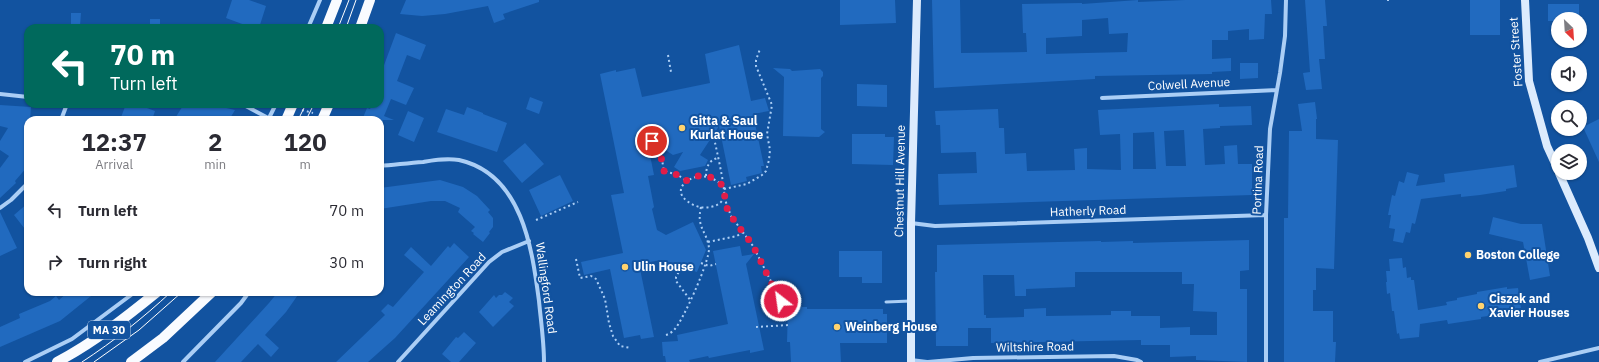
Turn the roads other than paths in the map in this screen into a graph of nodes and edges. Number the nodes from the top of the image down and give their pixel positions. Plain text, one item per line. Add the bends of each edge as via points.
1 (320, 0) edge
2 (337, 0) edge
3 (370, 0) edge
4 (916, 0) edge
5 (1286, 0) edge
6 (1525, 0) edge
7 (310, 24) edge
8 (328, 24) edge
9 (361, 24) edge
10 (1277, 90) junction
11 (0, 94) edge
12 (24, 97) edge
13 (1102, 98) dead end
14 (249, 108) edge
15 (295, 108) edge
16 (326, 108) edge
17 (264, 116) edge
18 (289, 116) edge
19 (320, 116) edge
20 (1551, 155) edge
21 (384, 166) edge
22 (1563, 180) edge
23 (24, 186) edge
24 (0, 208) edge
25 (1266, 215) junction
26 (911, 223) junction
27 (529, 241) junction
28 (1599, 268) edge
29 (130, 296) edge
30 (152, 296) edge
31 (208, 296) edge
32 (246, 296) edge
33 (911, 301) junction
34 (886, 302) dead end
35 (1599, 348) edge
36 (911, 361) edge
37 (25, 362) edge
38 (57, 362) edge
39 (131, 362) edge
40 (183, 362) edge
41 (398, 362) edge
42 (544, 362) edge
43 (928, 362) edge
44 (1141, 362) edge
45 (1266, 362) edge
46 (1540, 362) edge

1 - 7 street
2 - 8 main road
3 - 9 main road
4 - 26 main road, Chestnut Hill Avenue
5 - 10 street, Portina Road via 1285,36
6 - 20 main road, Foster Street via 1529,81
10 - 13 street, Colwell Avenue
10 - 25 street, Portina Road via 1270,129
11 - 12 street
14 - 17 street
15 - 18 main road
16 - 19 main road
21 - 27 street, Wallingford Road via 445,158 482,170 507,191 519,213
22 - 28 main road
23 - 24 street
25 - 26 street, Hatherly Road via 935,226
25 - 45 street, Portina Road
26 - 33 main road, Chestnut Hill Avenue
27 - 41 street, Leamington Road via 502,252 489,262
27 - 42 street, Wallingford Road via 536,276
29 - 37 street via 72,339
30 - 38 main road, MA 30 via 118,324
31 - 39 main road via 163,338
32 - 40 street
33 - 34 lane
33 - 36 main road, Chestnut Hill Avenue
35 - 46 street
36 - 43 street, Wiltshire Road
43 - 44 street, Wiltshire Road via 973,358 1114,356

